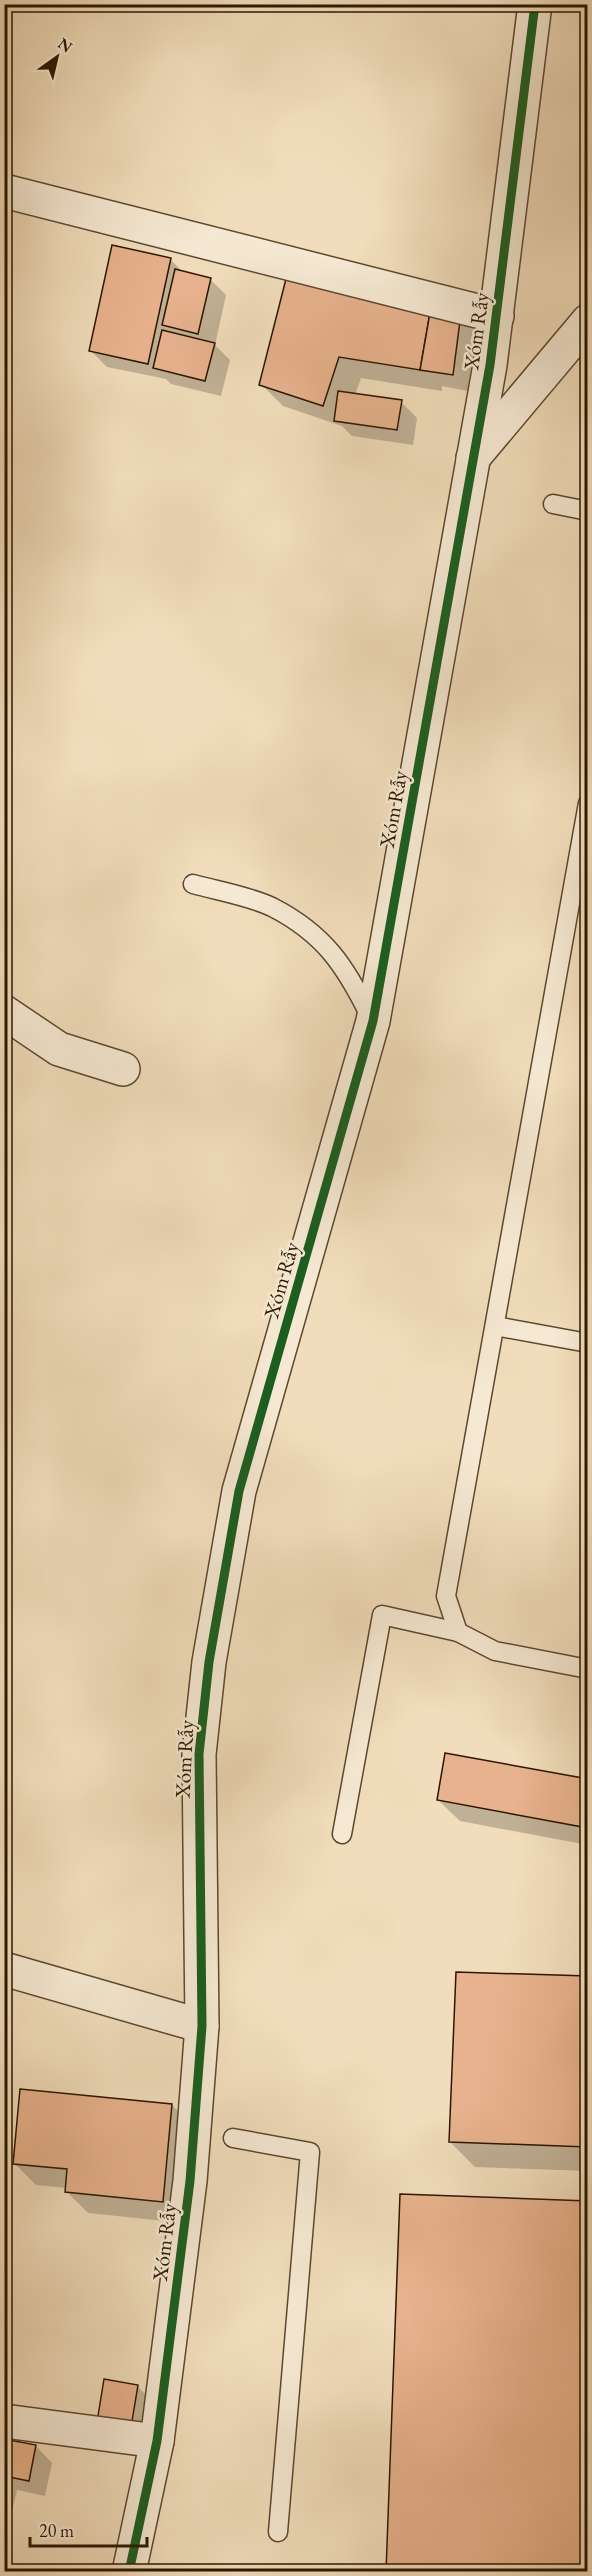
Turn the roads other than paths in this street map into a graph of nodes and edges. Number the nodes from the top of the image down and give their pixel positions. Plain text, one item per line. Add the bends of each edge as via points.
1 (535, 4) edge
2 (4, 191) edge
3 (497, 316) junction
4 (588, 321) edge
5 (472, 459) junction
6 (553, 504) dead end
7 (588, 511) edge
8 (588, 803) edge
9 (193, 884) dead end
10 (4, 1012) edge
11 (373, 1022) junction
12 (123, 1070) dead end
13 (495, 1326) junction
14 (588, 1343) edge
15 (458, 1632) junction
16 (588, 1669) edge
17 (342, 1834) dead end
18 (4, 1969) edge
19 (202, 2026) junction
20 (233, 2138) dead end
21 (4, 2421) edge
22 (157, 2441) junction
23 (278, 2532) dead end
24 (129, 2571) edge

1 - 3 street, Xóm Rẫy
2 - 3 street
3 - 5 street, Xóm Rẫy
4 - 5 street
5 - 11 street, Xóm Rẫy
6 - 7 lane
8 - 13 lane
9 - 11 lane via 271,907 317,935 351,976
10 - 12 street via 59,1049
11 - 19 street, Xóm Rẫy via 239,1491 209,1662 199,1754
13 - 14 lane
13 - 15 lane via 446,1596
15 - 16 lane via 495,1651
15 - 17 lane via 382,1616
18 - 19 street
19 - 22 street, Xóm Rẫy via 190,2181
20 - 23 lane via 310,2152
21 - 22 street
22 - 24 street, Xóm Rẫy

